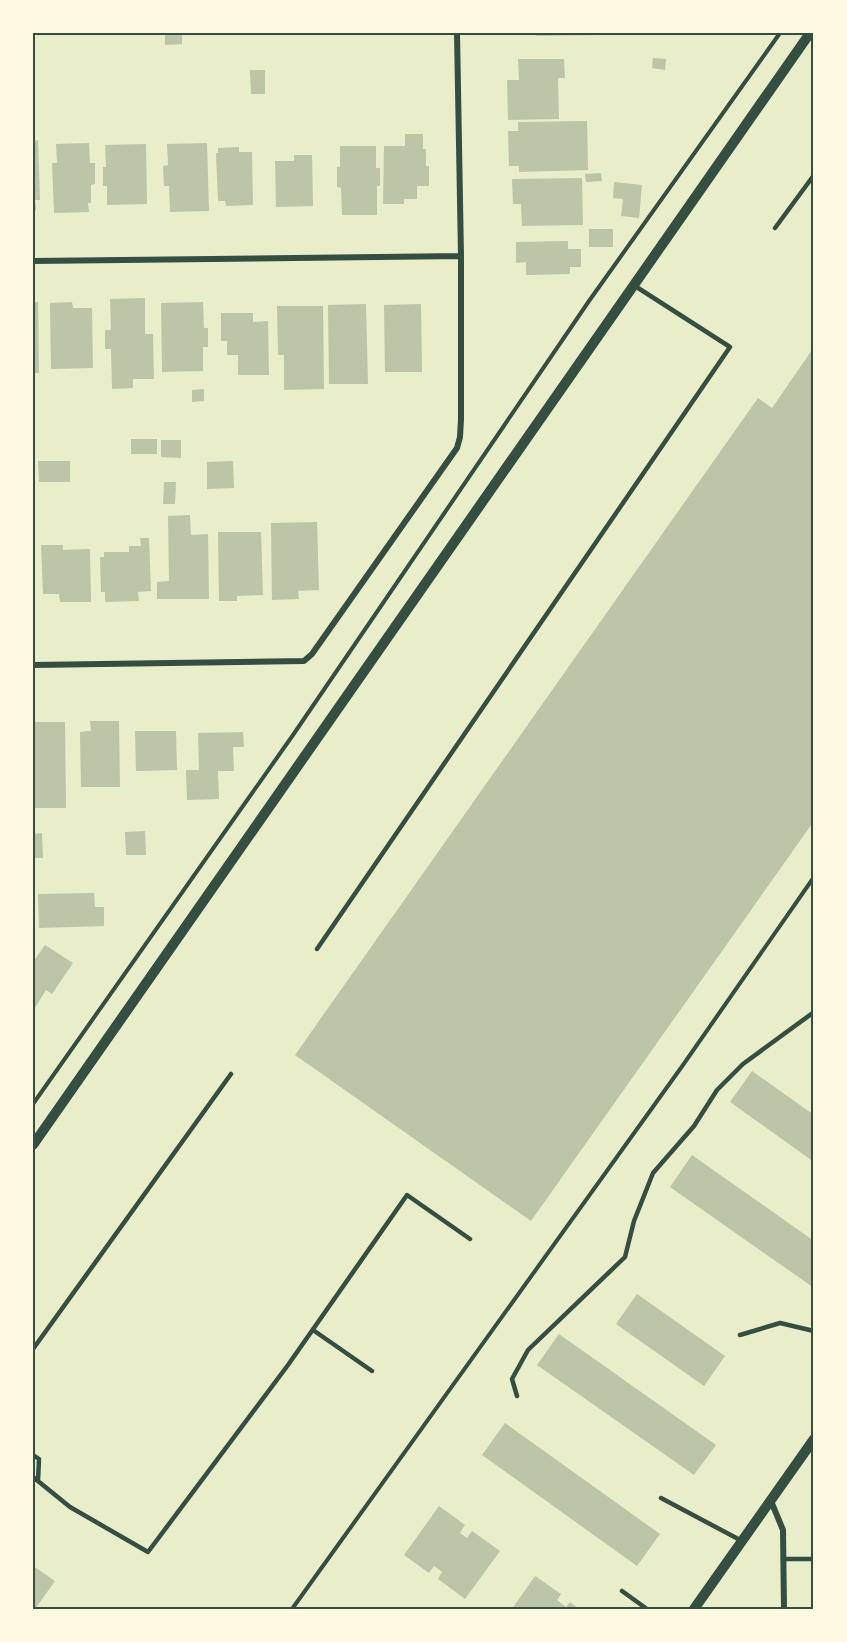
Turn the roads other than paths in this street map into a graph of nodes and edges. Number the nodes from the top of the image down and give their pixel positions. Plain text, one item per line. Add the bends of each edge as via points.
1 (457, 33) edge
2 (810, 33) edge
3 (814, 175) edge
4 (775, 228) dead end
5 (461, 256) junction
6 (33, 261) edge
7 (633, 284) junction
8 (33, 665) edge
9 (317, 949) dead end
10 (814, 1012) edge
11 (231, 1074) dead end
12 (33, 1145) edge
13 (470, 1239) dead end
14 (313, 1330) junction
15 (814, 1331) edge
16 (740, 1335) dead end
17 (33, 1349) edge
18 (372, 1371) dead end
19 (517, 1396) dead end
20 (812, 1446) edge
21 (33, 1455) edge
22 (35, 1479) edge
23 (661, 1498) dead end
24 (771, 1501) junction
25 (742, 1541) junction
26 (783, 1559) junction
27 (814, 1559) edge
28 (622, 1591) dead end
29 (647, 1609) edge
30 (694, 1609) edge
31 (784, 1609) edge

1 - 5 street
2 - 7 street
3 - 4 lane
5 - 6 street
5 - 8 street via 461,419 457,448 312,654 304,661
7 - 9 lane via 730,347
7 - 12 street
10 - 19 lane via 743,1064 717,1090 694,1126 653,1173 625,1257 528,1350 512,1379
11 - 17 lane
13 - 14 lane via 407,1195
14 - 18 lane
14 - 22 lane via 148,1552 70,1507
15 - 16 lane via 780,1323
20 - 24 street
21 - 22 lane via 39,1459
23 - 25 lane
24 - 25 street
24 - 26 street via 783,1530
25 - 30 street
26 - 27 lane
26 - 31 street
28 - 29 lane

